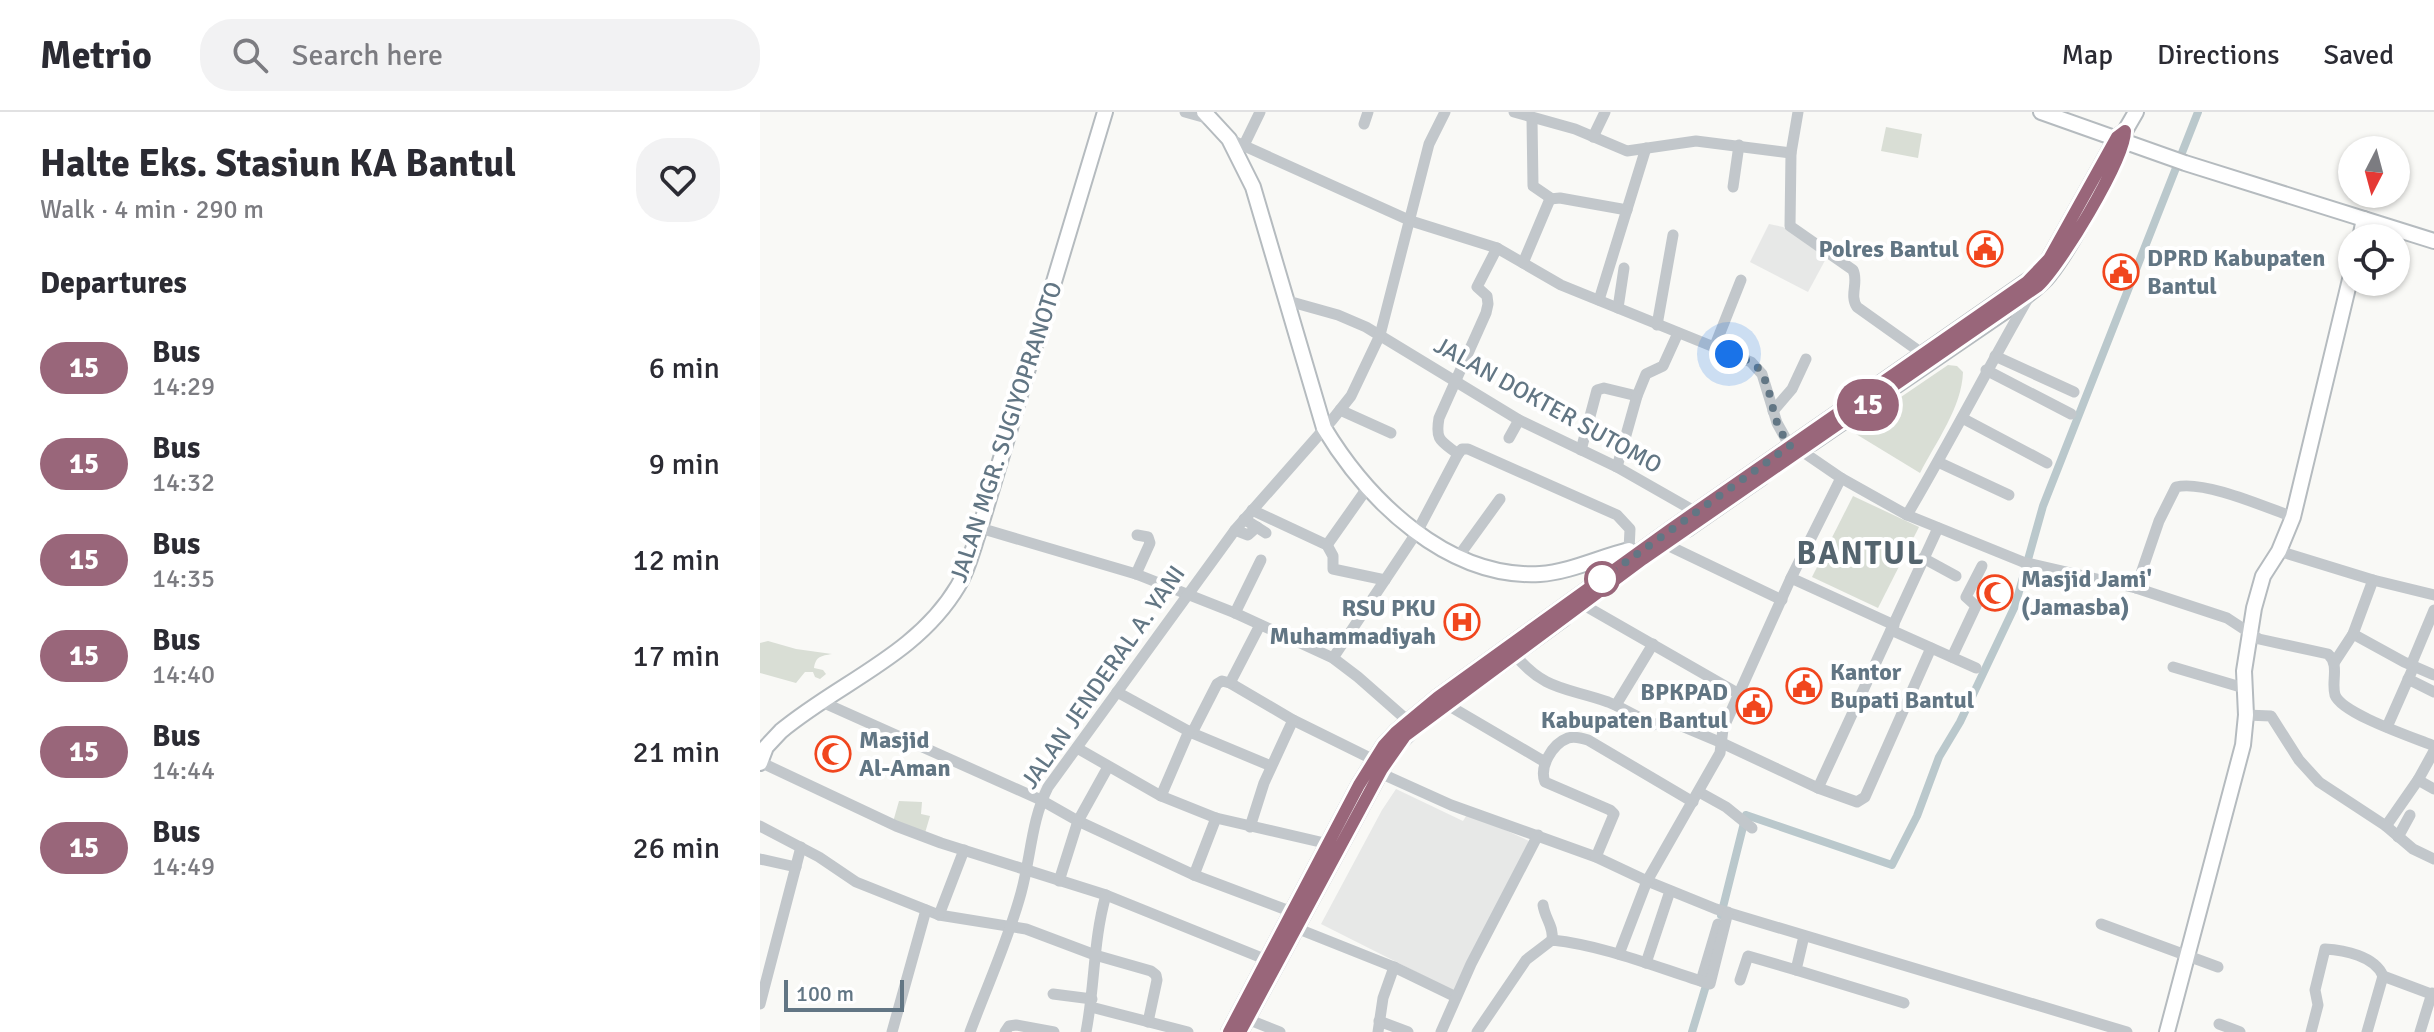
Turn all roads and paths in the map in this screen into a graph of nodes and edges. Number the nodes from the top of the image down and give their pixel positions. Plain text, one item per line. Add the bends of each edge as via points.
1 (1185, 112) edge
2 (1260, 112) edge
3 (1445, 112) edge
4 (1514, 112) edge
5 (1605, 112) edge
6 (1798, 112) edge
7 (2041, 112) edge
8 (2136, 112) edge
9 (1106, 113) edge
10 (1207, 116) edge
11 (1532, 119) junction
12 (2122, 136) junction
13 (1593, 137) junction
14 (1229, 139) junction
15 (1244, 145) junction
16 (1739, 145) junction
17 (1646, 148) junction
18 (1791, 153) junction
19 (1733, 187) dead end
20 (1552, 199) junction
21 (1627, 210) junction
22 (2364, 219) junction
23 (1411, 221) junction
24 (2363, 224) edge
25 (1673, 235) dead end
26 (2434, 241) edge
27 (1497, 248) junction
28 (1523, 263) junction
29 (1624, 268) dead end
30 (1741, 280) dead end
31 (2032, 291) junction
32 (2346, 296) edge
33 (1599, 300) junction
34 (1288, 301) junction
35 (1618, 308) junction
36 (1657, 325) junction
37 (1678, 333) junction
38 (1380, 335) junction
39 (1714, 348) junction
40 (1923, 354) junction
41 (1995, 356) junction
42 (1806, 359) dead end
43 (1986, 370) junction
44 (1456, 383) junction
45 (2074, 392) dead end
46 (1637, 396) junction
47 (1340, 410) junction
48 (1773, 411) junction
49 (2071, 414) dead end
50 (1962, 418) junction
51 (1519, 420) junction
52 (1324, 428) junction
53 (1391, 433) dead end
54 (1509, 438) dead end
55 (1795, 448) junction
56 (1581, 450) junction
57 (1458, 454) junction
58 (1938, 462) junction
59 (2047, 463) dead end
60 (1617, 467) junction
61 (1841, 478) junction
62 (1368, 487) junction
63 (2009, 495) dead end
64 (1500, 499) dead end
65 (1252, 510) junction
66 (1696, 512) junction
67 (1907, 515) junction
68 (2293, 517) junction
69 (1244, 519) junction
70 (980, 528) junction
71 (1938, 528) junction
72 (1235, 530) junction
73 (1417, 532) junction
74 (1137, 535) dead end
75 (1665, 544) junction
76 (1327, 545) junction
77 (2279, 551) junction
78 (1632, 553) junction
79 (1458, 557) junction
80 (1923, 558) junction
81 (1261, 560) dead end
82 (1982, 566) dead end
83 (1136, 574) junction
84 (1956, 576) dead end
85 (1791, 578) junction
86 (1385, 580) junction
87 (2373, 580) junction
88 (2136, 588) junction
89 (1188, 594) junction
90 (2434, 595) edge
91 (1782, 600) junction
92 (1582, 604) junction
93 (2434, 610) edge
94 (1235, 613) junction
95 (1260, 625) junction
96 (1893, 628) junction
97 (2250, 632) junction
98 (2353, 634) junction
99 (1653, 644) junction
100 (1931, 648) junction
101 (1514, 654) junction
102 (1952, 657) junction
103 (1333, 658) junction
104 (2334, 663) junction
105 (2412, 666) junction
106 (2173, 667) dead end
107 (1976, 668) dead end
108 (1483, 671) junction
109 (2434, 675) edge
110 (2408, 679) junction
111 (1230, 683) junction
112 (2244, 688) junction
113 (1117, 692) junction
114 (2434, 692) edge
115 (1739, 694) junction
116 (822, 702) junction
117 (1446, 704) junction
118 (1616, 705) junction
119 (2246, 715) junction
120 (1293, 720) junction
121 (1408, 721) junction
122 (2387, 727) junction
123 (1191, 732) junction
124 (1722, 743) junction
125 (1077, 748) junction
126 (2434, 749) edge
127 (760, 762) edge
128 (1545, 762) junction
129 (1271, 766) junction
130 (1377, 766) junction
131 (1108, 767) junction
132 (2418, 780) junction
133 (1818, 788) junction
134 (2434, 789) edge
135 (1161, 796) junction
136 (1696, 797) junction
137 (1041, 800) junction
138 (2410, 815) dead end
139 (1216, 818) junction
140 (1078, 821) junction
141 (760, 826) edge
142 (1751, 826) dead end
143 (2386, 826) junction
144 (1250, 827) junction
145 (1538, 835) junction
146 (2398, 837) junction
147 (1335, 845) junction
148 (801, 847) junction
149 (964, 850) junction
150 (1596, 857) junction
151 (760, 859) edge
152 (2434, 859) edge
153 (796, 867) junction
154 (1027, 869) junction
155 (1194, 875) junction
156 (1059, 881) junction
157 (1647, 881) junction
158 (1670, 891) junction
159 (1106, 895) junction
160 (1543, 905) dead end
161 (926, 910) junction
162 (1723, 911) junction
163 (1292, 912) junction
164 (939, 915) junction
165 (1718, 924) dead end
166 (2101, 924) dead end
167 (1010, 927) junction
168 (1296, 928) junction
169 (1804, 936) junction
170 (1552, 940) junction
171 (1714, 952) junction
172 (1619, 954) junction
173 (1095, 955) junction
174 (2187, 957) junction
175 (1267, 960) junction
176 (1646, 963) junction
177 (1394, 967) junction
178 (2218, 967) dead end
179 (1796, 970) junction
180 (2383, 976) junction
181 (1740, 980) dead end
182 (1053, 994) dead end
183 (2433, 994) edge
184 (1456, 997) junction
185 (1091, 1003) junction
186 (1904, 1003) dead end
187 (760, 1004) edge
188 (1246, 1015) edge
189 (1148, 1022) junction
190 (2219, 1024) dead end
191 (1378, 1027) edge
192 (892, 1032) edge
193 (970, 1032) edge
194 (1005, 1032) edge
195 (1054, 1032) edge
196 (1086, 1032) edge
197 (1188, 1032) edge
198 (1229, 1032) edge
199 (1280, 1032) edge
200 (1408, 1032) edge
201 (1441, 1032) edge
202 (1477, 1032) edge
203 (2127, 1032) edge
204 (2167, 1032) edge
205 (2240, 1032) edge
206 (2311, 1032) edge
207 (2367, 1032) edge
208 (2420, 1032) edge

1 - 10 street
2 - 15 street
3 - 23 street, JALAN JENDERAL A. YANI via 1429,144
4 - 11 street
5 - 13 street
6 - 18 street
7 - 12 main road
8 - 12 main road
9 - 70 main road, JALAN MGR. SUGIYOPRANOTO
10 - 14 main road
11 - 13 street
11 - 20 street via 1533,186
12 - 22 main road via 2185,163
12 - 31 main road via 2113,168 2061,257
12 - 40 main road via 2043,268
13 - 17 street via 1624,150
14 - 15 street
14 - 34 main road via 1263,215
15 - 23 street
16 - 17 street via 1696,141
16 - 18 street
16 - 19 street
17 - 21 street
18 - 40 street via 1790,226 1853,270 1853,299 1861,311
20 - 21 street
20 - 28 street
21 - 33 street
22 - 24 main road
22 - 26 main road
23 - 27 street
23 - 38 street, JALAN JENDERAL A. YANI
25 - 36 street
27 - 28 street
27 - 44 street via 1477,287 1488,304
28 - 33 street
29 - 35 street
30 - 39 street
31 - 41 street
31 - 55 main road
32 - 68 main road
33 - 35 street
34 - 38 street, JALAN DOKTER SUTOMO via 1338,315
34 - 52 main road
35 - 36 street
36 - 37 street
37 - 39 street
37 - 46 street via 1663,366 1648,372
38 - 44 street, JALAN DOKTER SUTOMO
38 - 47 street, JALAN JENDERAL A. YANI
39 - 48 street via 1756,366
40 - 55 main road
41 - 43 street
41 - 45 street
42 - 48 street via 1792,389
43 - 49 street
43 - 50 street
44 - 51 street, JALAN DOKTER SUTOMO
44 - 57 street via 1436,434
46 - 56 street via 1597,390
46 - 60 street
47 - 52 street, JALAN JENDERAL A. YANI
47 - 53 street
48 - 55 street via 1783,436
50 - 58 street
50 - 59 street
51 - 54 street
51 - 56 street, JALAN DOKTER SUTOMO
52 - 62 main road
52 - 65 street, JALAN JENDERAL A. YANI
55 - 61 street
55 - 66 main road
55 - 75 main road
56 - 60 street, JALAN DOKTER SUTOMO
57 - 73 street
57 - 78 street via 1468,449 1617,515 1630,529
58 - 63 street
58 - 67 street
60 - 66 street, JALAN DOKTER SUTOMO
61 - 67 street
61 - 85 street
62 - 73 main road
62 - 76 street
64 - 79 street
65 - 69 street, JALAN JENDERAL A. YANI
65 - 76 street
66 - 78 main road
67 - 71 street
68 - 77 main road
68 - 88 street via 2214,491 2176,487
69 - 72 street, JALAN JENDERAL A. YANI
69 - 72 street via 1262,530 1248,535
70 - 83 street
70 - 116 main road, JALAN MGR. SUGIYOPRANOTO via 966,571 935,619 898,652
71 - 80 street
71 - 88 street via 2027,564
72 - 89 street, JALAN JENDERAL A. YANI
73 - 79 main road
73 - 86 street
74 - 83 street via 1148,537 1150,543
75 - 91 street
75 - 92 main road
76 - 86 street via 1333,569
77 - 87 street
77 - 97 main road via 2263,576
78 - 79 main road via 1537,574 1494,570
78 - 108 main road
80 - 84 street
80 - 96 street
81 - 94 street
82 - 102 street via 1966,595 1976,606
83 - 89 street
85 - 91 street
85 - 96 street
86 - 103 street
87 - 90 street
87 - 98 street
88 - 97 street via 2227,618
89 - 94 street
89 - 113 street, JALAN JENDERAL A. YANI
91 - 115 street
92 - 99 street
92 - 101 main road
93 - 105 street
94 - 95 street
95 - 103 street
95 - 111 street
96 - 100 street
96 - 133 street
97 - 104 street via 2259,639 2317,650
97 - 112 main road
98 - 104 street
98 - 105 street
99 - 115 street
99 - 118 street
100 - 102 street
100 - 133 street via 1862,800
101 - 108 main road
101 - 118 street via 1539,679
102 - 107 street
103 - 121 street
104 - 122 street via 2340,703
105 - 109 street
105 - 110 street
106 - 112 street
108 - 117 main road
108 - 121 main road
110 - 114 street
110 - 122 street
111 - 120 street
111 - 123 street via 1217,684
112 - 119 main road
113 - 123 street
113 - 125 street, JALAN JENDERAL A. YANI
115 - 124 street
116 - 127 main road, JALAN MGR. SUGIYOPRANOTO via 781,731
116 - 137 street
117 - 128 street
117 - 130 main road
118 - 124 street via 1653,725 1672,722
119 - 143 street via 2273,718 2319,782
119 - 174 main road via 2240,758
120 - 129 street
120 - 130 street
121 - 130 main road
122 - 126 street
123 - 129 street
123 - 135 street
124 - 133 street
124 - 136 street
125 - 131 street
125 - 137 street, JALAN JENDERAL A. YANI
126 - 132 street
127 - 149 street via 896,826
128 - 136 street via 1569,738 1588,740
128 - 150 street via 1545,782 1614,814
129 - 144 street
130 - 145 street via 1425,795
130 - 147 main road
131 - 135 street
131 - 140 street
132 - 134 street
132 - 143 street
135 - 139 street
136 - 142 street
136 - 157 street
137 - 140 street
137 - 154 street, JALAN JENDERAL A. YANI
138 - 146 street
139 - 144 street
139 - 155 street
140 - 155 street
140 - 156 street
141 - 148 street
143 - 146 street
144 - 147 street
145 - 150 street
145 - 184 street
146 - 152 street
147 - 163 main road
147 - 168 main road
148 - 153 street
148 - 161 street via 856,882
149 - 154 street
149 - 164 street
150 - 157 street
151 - 153 street
153 - 187 street
154 - 156 street
154 - 167 street, JALAN JENDERAL A. YANI
155 - 163 street
156 - 159 street
157 - 158 street
157 - 172 street
158 - 162 street
158 - 176 street
159 - 173 street
159 - 175 street
160 - 170 street via 1553,927
161 - 164 street
161 - 192 street
162 - 169 street
162 - 171 street
163 - 175 main road
164 - 167 street
165 - 171 street
166 - 174 street
167 - 173 street
167 - 193 street, JALAN JENDERAL A. YANI
168 - 177 street
168 - 188 main road
169 - 179 street
169 - 203 street
170 - 172 street
170 - 202 street via 1526,960
171 - 176 street via 1714,976 1705,982
172 - 176 street
173 - 185 street
173 - 189 street via 1156,975
174 - 178 street
174 - 204 main road
175 - 188 main road
177 - 184 street
177 - 191 street
179 - 181 street via 1748,956
179 - 186 street
180 - 183 street
180 - 206 street via 2367,960 2325,949
180 - 207 street
182 - 185 street
183 - 208 street
184 - 201 street
185 - 189 street
185 - 196 street
188 - 198 main road
188 - 199 street
189 - 197 street
190 - 205 street
191 - 200 street
194 - 195 street via 1016,1025

